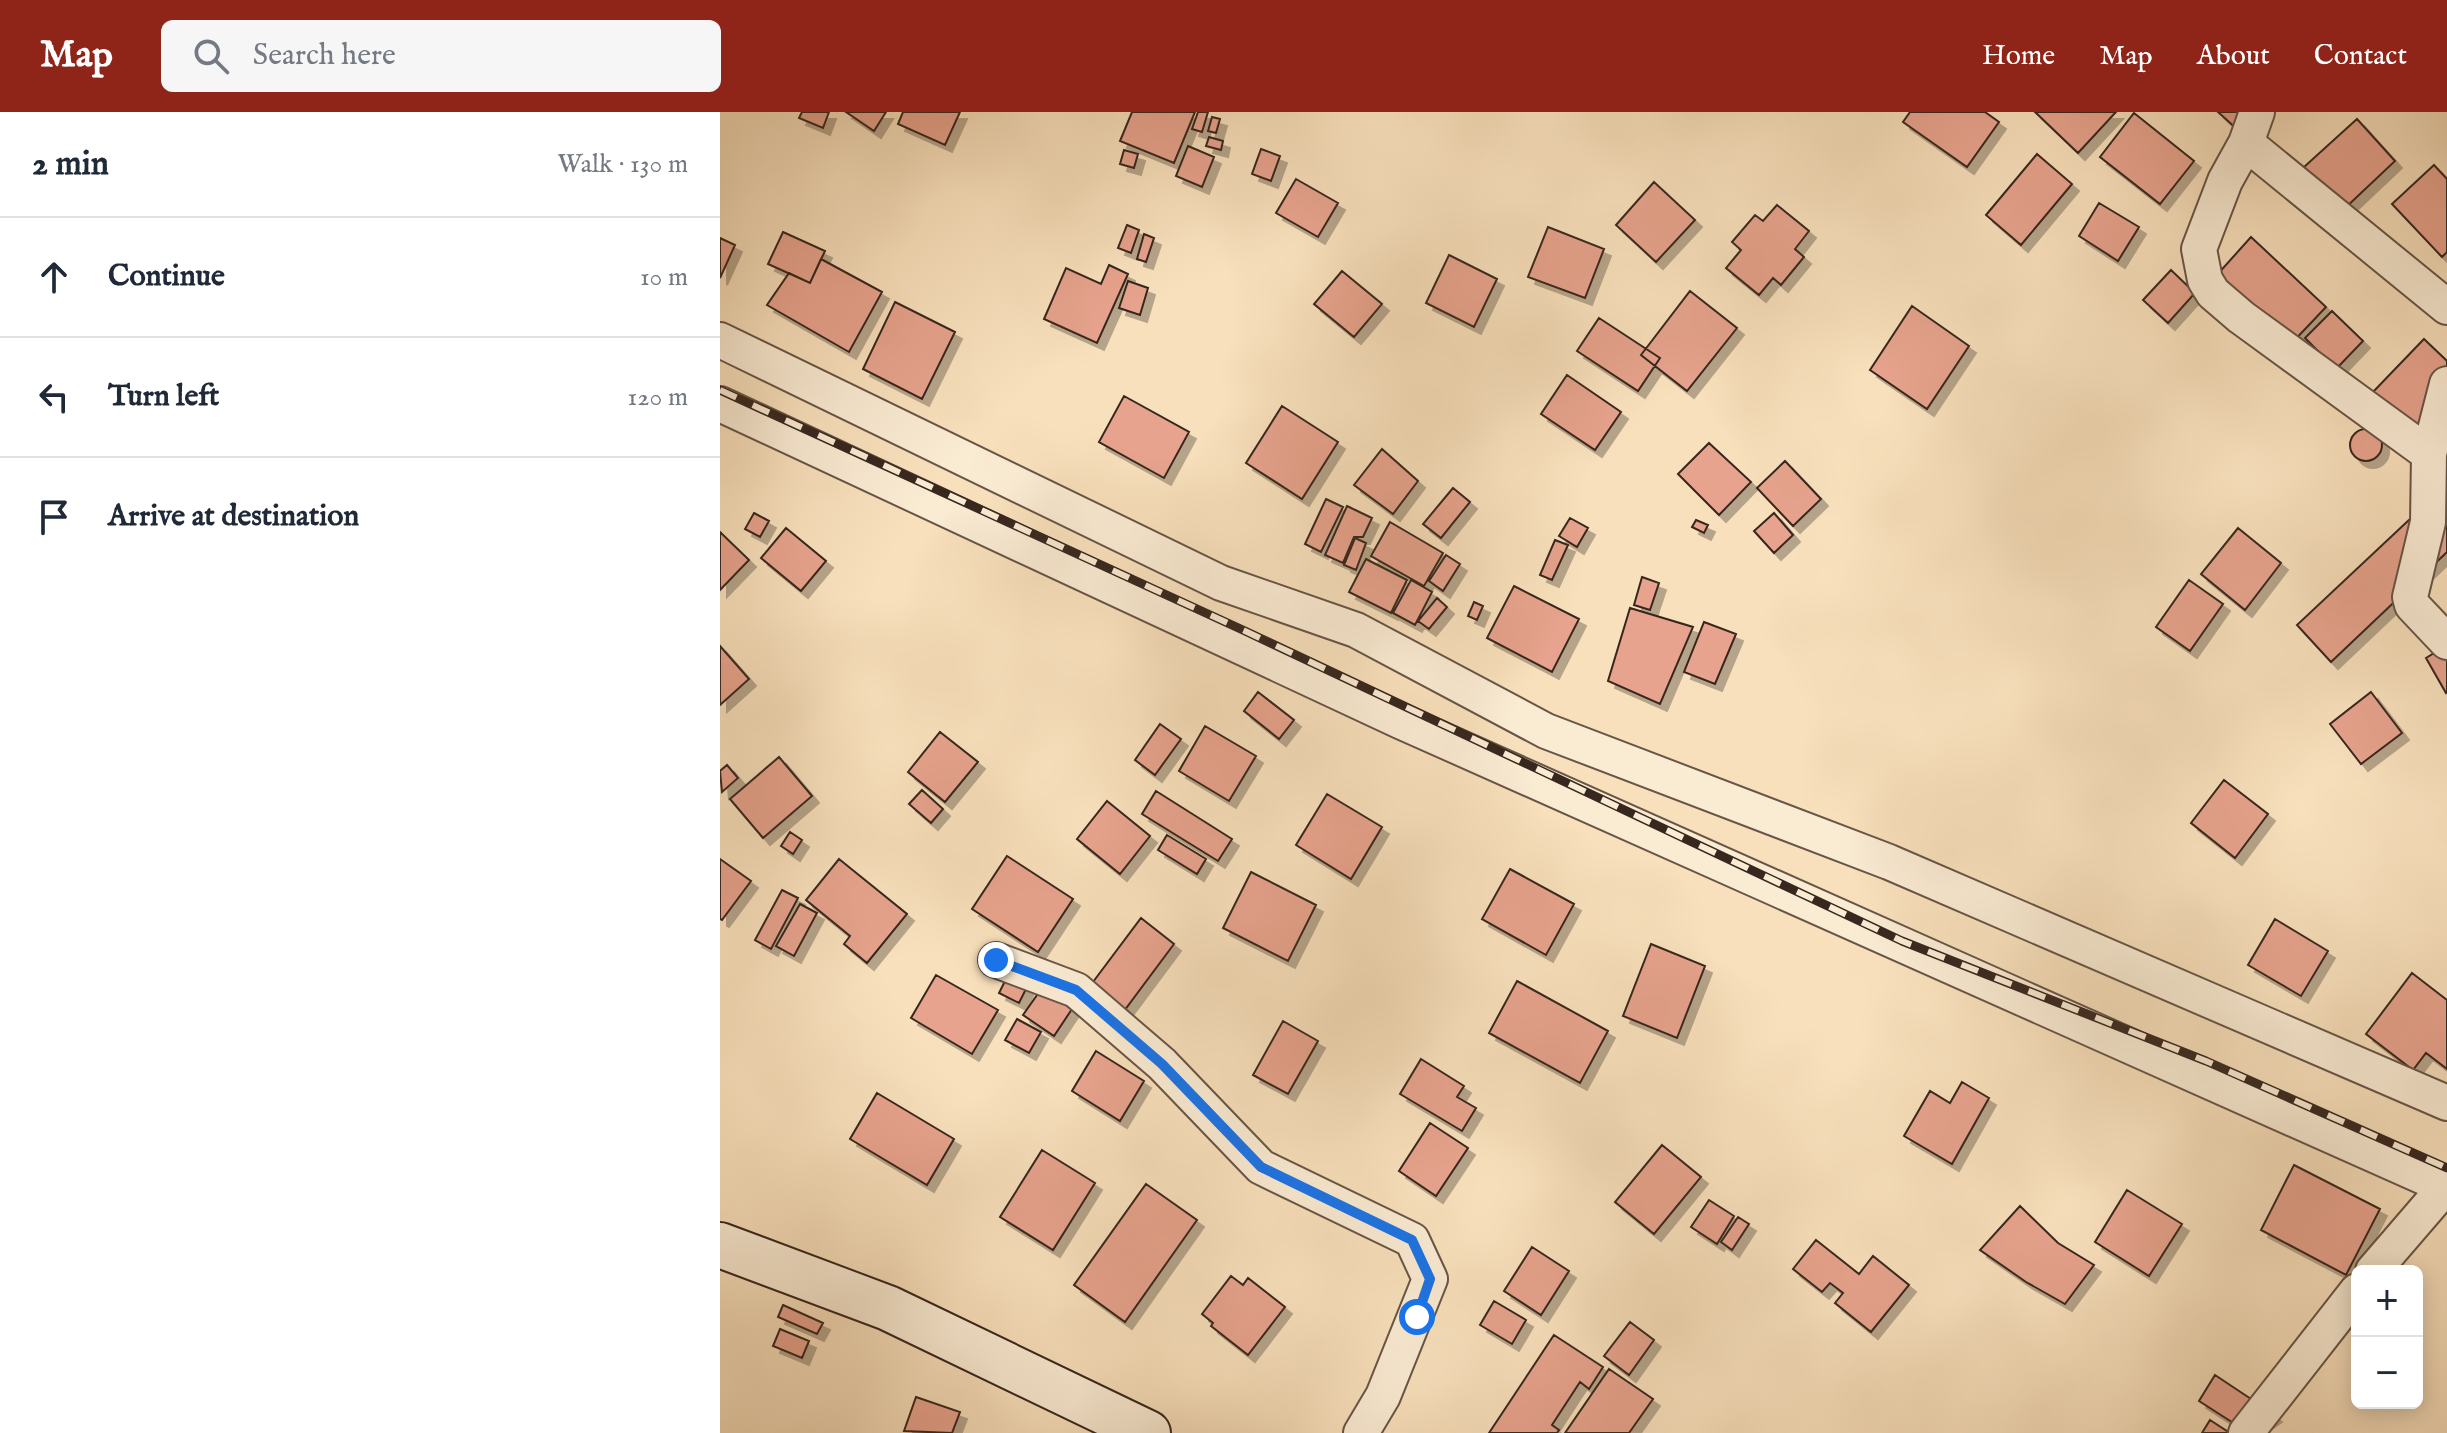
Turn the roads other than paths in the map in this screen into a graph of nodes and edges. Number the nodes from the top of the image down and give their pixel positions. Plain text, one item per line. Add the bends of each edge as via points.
1 (2252, 128) edge
2 (2447, 307) edge
3 (720, 340) edge
4 (2447, 384) edge
5 (720, 404) edge
6 (2429, 454) junction
7 (2447, 642) edge
8 (996, 960) dead end
9 (2447, 1103) edge
10 (2446, 1186) edge
11 (720, 1245) edge
12 (2378, 1265) edge
13 (2351, 1299) edge
14 (1148, 1433) edge
15 (1361, 1433) edge
16 (2246, 1433) edge

1 - 2 street
1 - 6 street via 2199,249 2205,280 2241,317
3 - 9 street via 1221,583 1356,630 1546,731 1889,862
4 - 6 street
5 - 10 street via 1400,721
6 - 7 street via 2428,522 2410,597
8 - 15 street via 1076,990 1162,1064 1261,1167 1412,1240 1430,1279 1383,1396
10 - 12 street
11 - 14 main road via 888,1308
13 - 16 street

